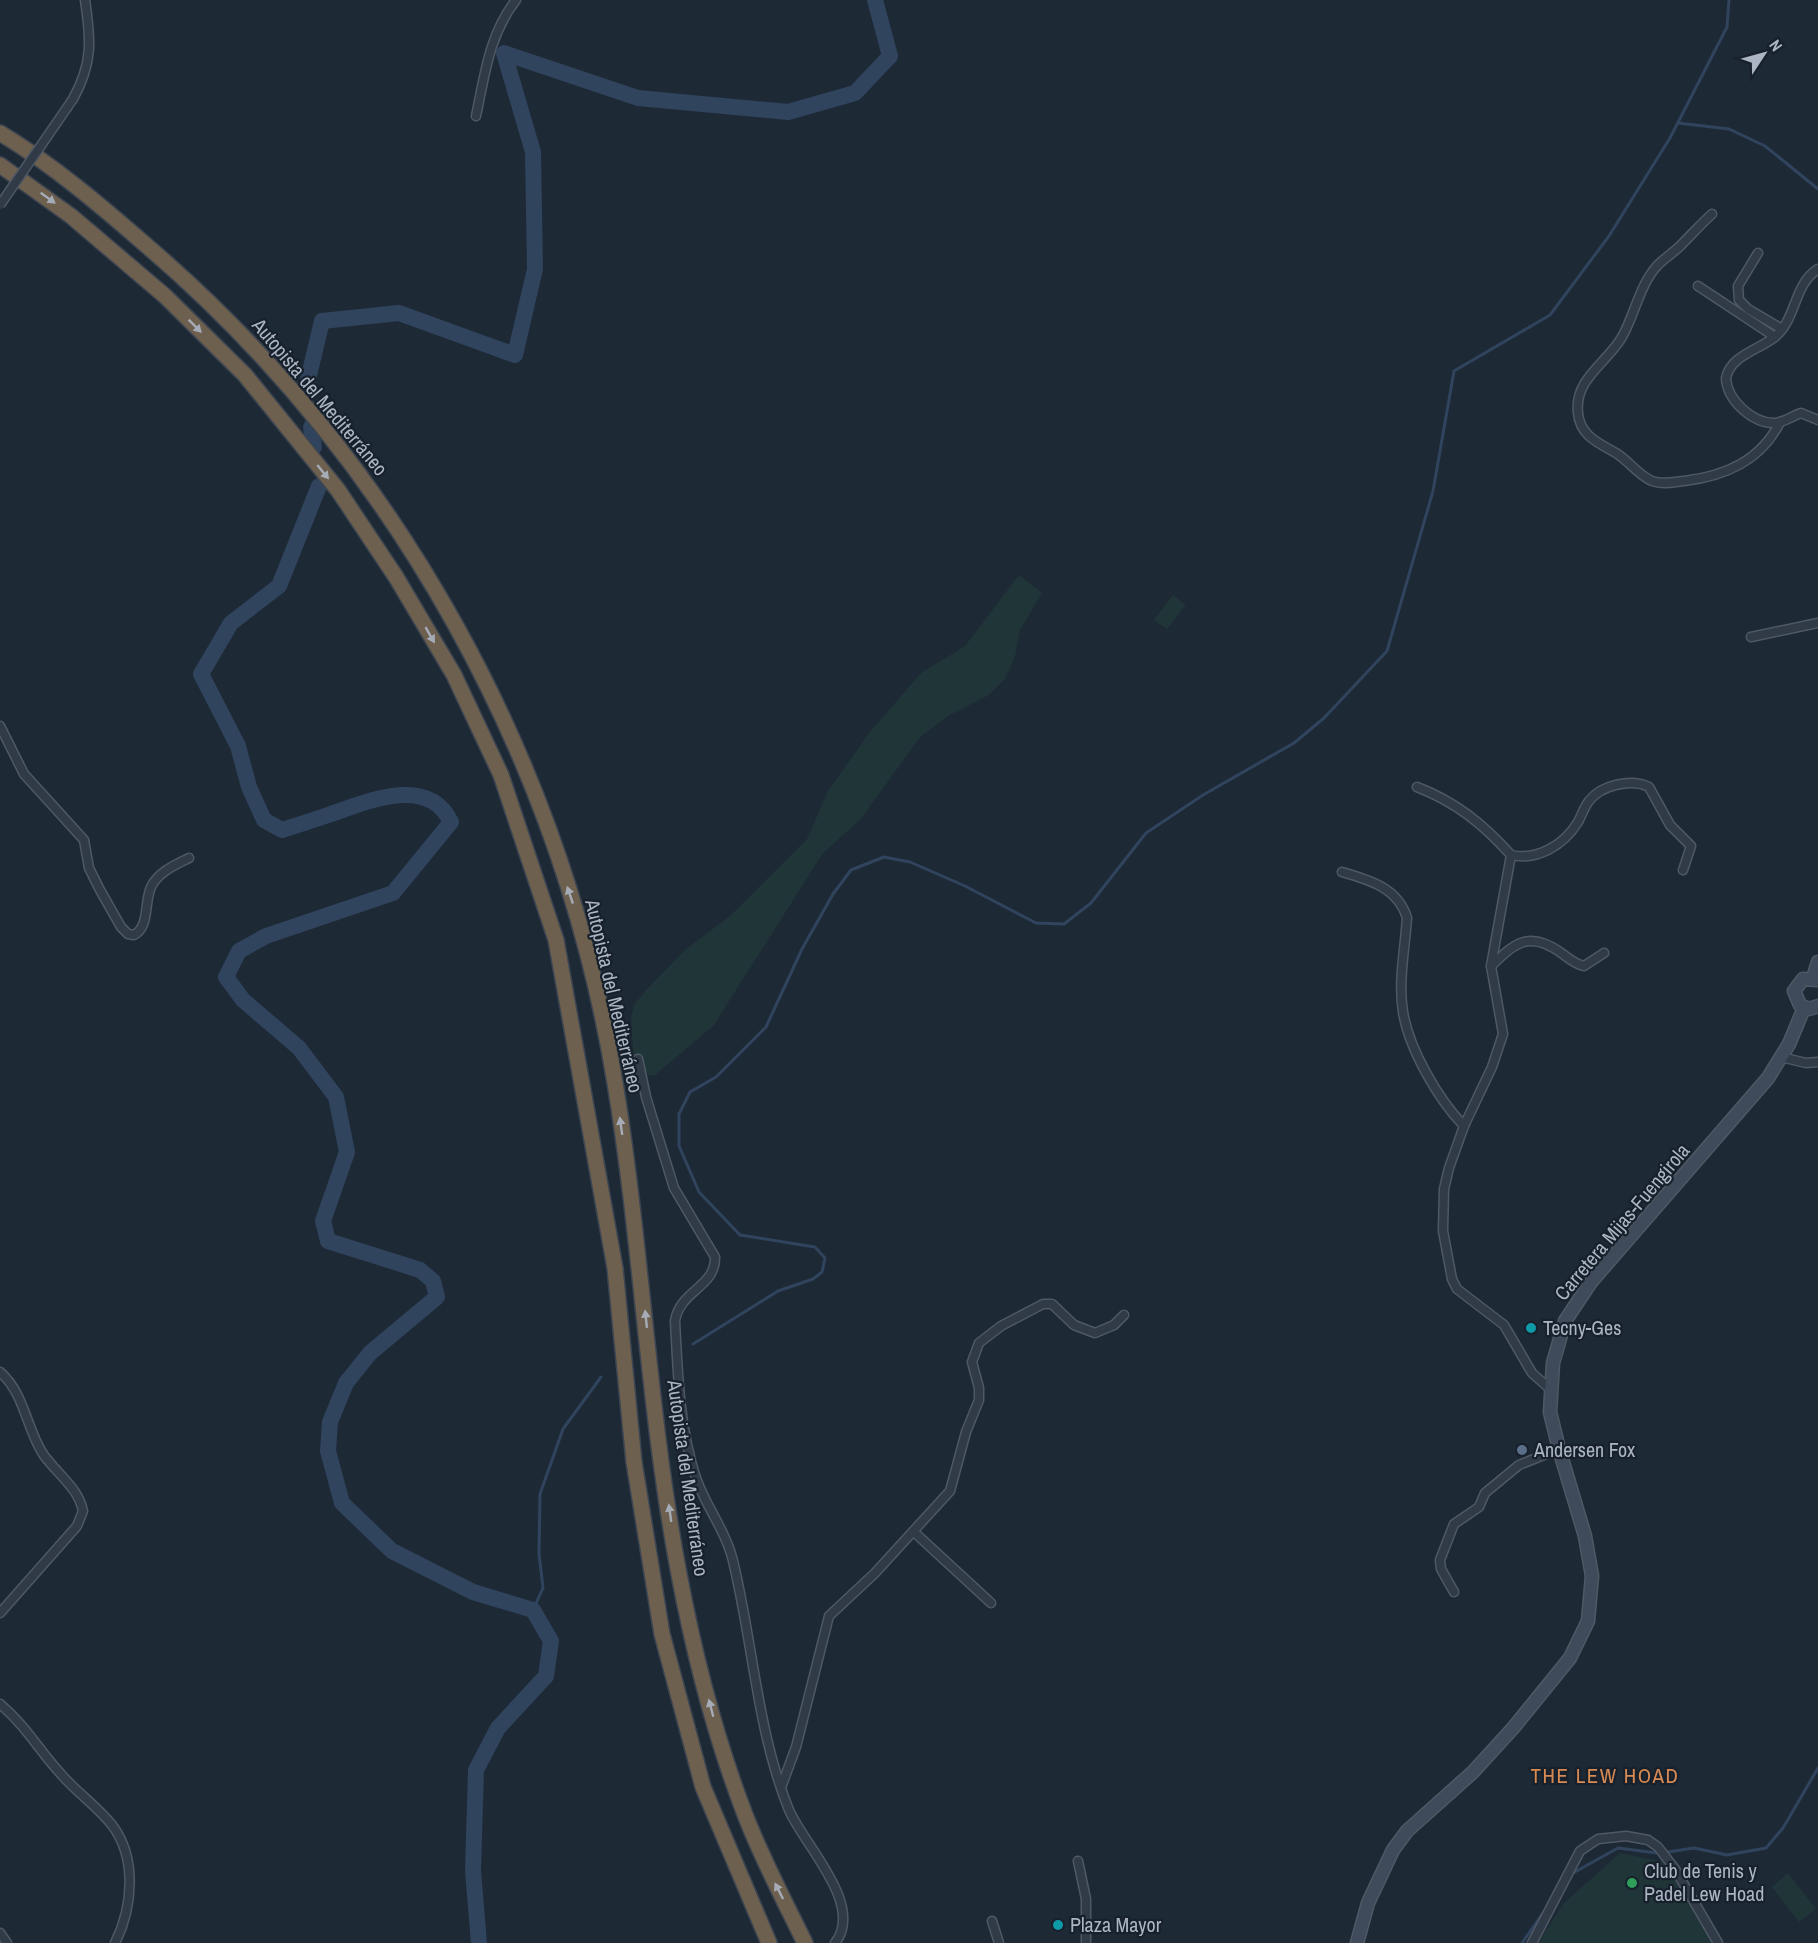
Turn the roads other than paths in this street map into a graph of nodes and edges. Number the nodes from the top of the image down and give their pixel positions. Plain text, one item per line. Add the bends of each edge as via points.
1 (85, 0) edge
2 (516, 0) edge
3 (476, 116) dead end
4 (0, 133) edge
5 (0, 165) edge
6 (0, 205) edge
7 (1712, 214) dead end
8 (1758, 253) dead end
9 (1818, 269) edge
10 (1698, 286) dead end
11 (1782, 329) junction
12 (1775, 337) junction
13 (1818, 420) edge
14 (1780, 422) junction
15 (1818, 623) edge
16 (1751, 637) dead end
17 (0, 726) edge
18 (1417, 787) dead end
19 (1511, 855) junction
20 (189, 858) dead end
21 (1683, 870) dead end
22 (1342, 872) dead end
23 (1604, 953) dead end
24 (1818, 962) edge
25 (1491, 966) junction
26 (1815, 979) edge
27 (1818, 1006) edge
28 (1804, 1008) junction
29 (1781, 1057) junction
30 (638, 1059) dead end
31 (1818, 1062) edge
32 (1464, 1126) junction
33 (1124, 1315) dead end
34 (0, 1372) edge
35 (1550, 1389) junction
36 (1558, 1449) junction
37 (914, 1532) junction
38 (1454, 1592) dead end
39 (991, 1603) dead end
40 (0, 1613) edge
41 (0, 1704) edge
42 (782, 1785) junction
43 (1078, 1861) dead end
44 (992, 1921) dead end
45 (0, 1933) edge
46 (7, 1943) edge
47 (115, 1943) edge
48 (769, 1943) edge
49 (805, 1943) edge
50 (835, 1943) edge
51 (999, 1943) edge
52 (1086, 1943) edge
53 (1357, 1943) edge
54 (1532, 1943) edge
55 (1718, 1943) edge

1 - 6 street, bridge via 91,38 83,81
2 - 3 street via 490,44
49 -> 4 highway, Autopista del Mediterráneo via 744,1813 696,1651 678,1571 612,1068 583,933 532,783 486,679 415,553 343,452 269,364 174,268 86,193
5 -> 48 highway via 114,252 165,296 244,375 338,490 396,576 454,675 501,775 558,951 615,1268 634,1462 662,1634 703,1787
7 - 14 street via 1649,277 1621,339 1581,388 1579,421 1600,446 1626,459 1644,477 1666,483 1700,479 1737,467 1762,449
8 - 11 street via 1738,286 1739,300
9 - 11 street via 1802,283
10 - 12 street
11 - 12 street
12 - 14 street via 1735,361 1726,378 1730,394 1744,410 1767,422
13 - 14 street via 1801,413
15 - 16 street
17 - 20 street via 24,774 84,840 96,883 128,934 134,935 143,928 147,899 156,881 172,866
18 - 19 street via 1470,814
19 - 21 street via 1531,858 1548,849 1570,832 1594,796 1605,789 1635,782 1649,787 1670,825 1691,846
19 - 25 street
22 - 32 street via 1376,883 1404,907 1407,918 1402,1010 1406,1026 1440,1097
23 - 25 street via 1584,966 1551,947 1527,940 1509,948
24 - 26 main road
25 - 32 street via 1503,1034
26 - 28 main road via 1803,979 1794,991 1796,1001
27 - 28 main road
28 - 29 main road, Carretera Mijas-Fuengirola
29 - 31 street
29 - 35 main road, Carretera Mijas-Fuengirola via 1749,1101 1577,1300 1558,1339
30 - 42 street via 674,1188 715,1257 710,1277 677,1308 679,1404 684,1439 697,1481 733,1559 770,1747
32 - 35 street via 1449,1168 1444,1198 1443,1231 1452,1279 1466,1298 1504,1325 1532,1373
33 - 37 street via 1114,1325 1095,1333 1074,1325 1052,1305 1043,1304 985,1336 974,1351 972,1362 979,1400 950,1491
34 - 40 street via 25,1409 44,1455 75,1491 83,1511 77,1526
35 - 36 main road, Carretera Mijas-Fuengirola via 1550,1412
36 - 38 street via 1519,1465 1485,1493 1479,1507 1454,1524 1440,1560
36 - 53 main road, Carretera Mijas-Fuengirola via 1585,1536 1592,1576 1588,1621 1581,1639 1514,1727 1473,1772 1400,1840 1380,1873
37 - 39 street
37 - 42 street via 829,1616 796,1747
41 - 47 street via 120,1837 130,1877 129,1898
42 - 50 street via 789,1811 831,1880 845,1915 842,1934
43 - 52 street via 1086,1899
44 - 51 street
45 - 46 street
54 - 55 street via 1580,1851 1598,1839 1626,1836 1648,1840 1658,1847

